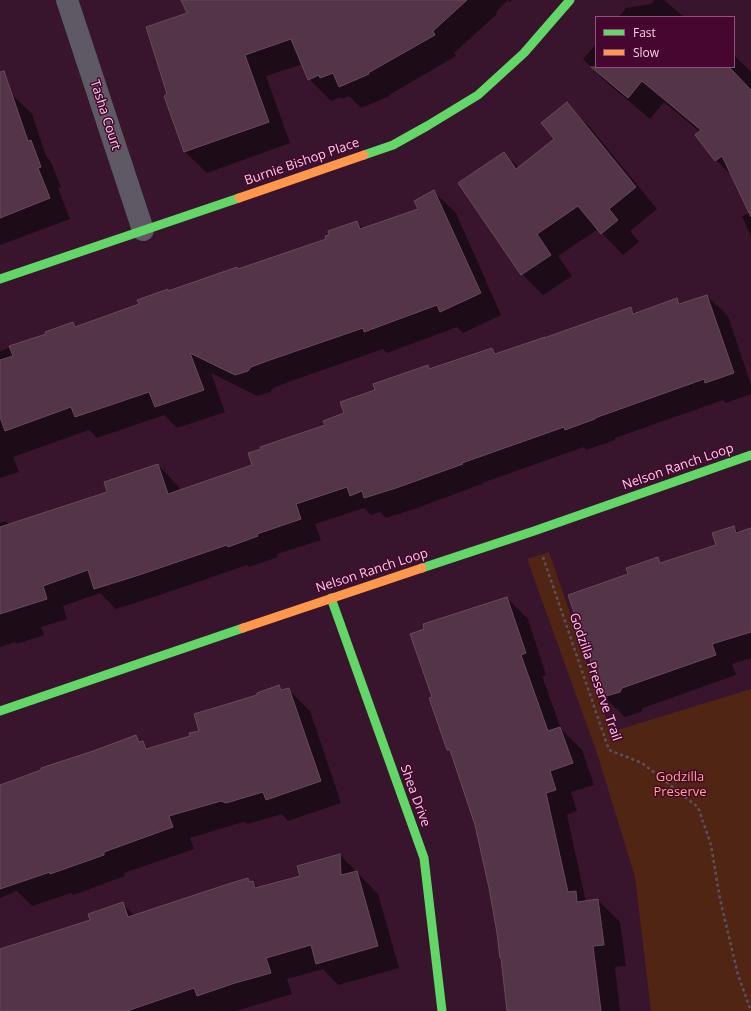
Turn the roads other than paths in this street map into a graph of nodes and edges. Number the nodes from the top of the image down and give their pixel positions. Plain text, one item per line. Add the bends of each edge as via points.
1 (67, 0) edge
2 (570, 0) edge
3 (143, 230) junction
4 (0, 279) edge
5 (751, 455) edge
6 (331, 598) junction
7 (0, 711) edge
8 (442, 1011) edge

1 - 3 street, Tasha Court
2 - 3 street, Burnie Bishop Place via 524,53 478,95 393,145
3 - 4 street, Burnie Bishop Place
5 - 6 street, Nelson Ranch Loop via 534,531
6 - 7 street, Nelson Ranch Loop
6 - 8 street, Shea Drive via 424,858

